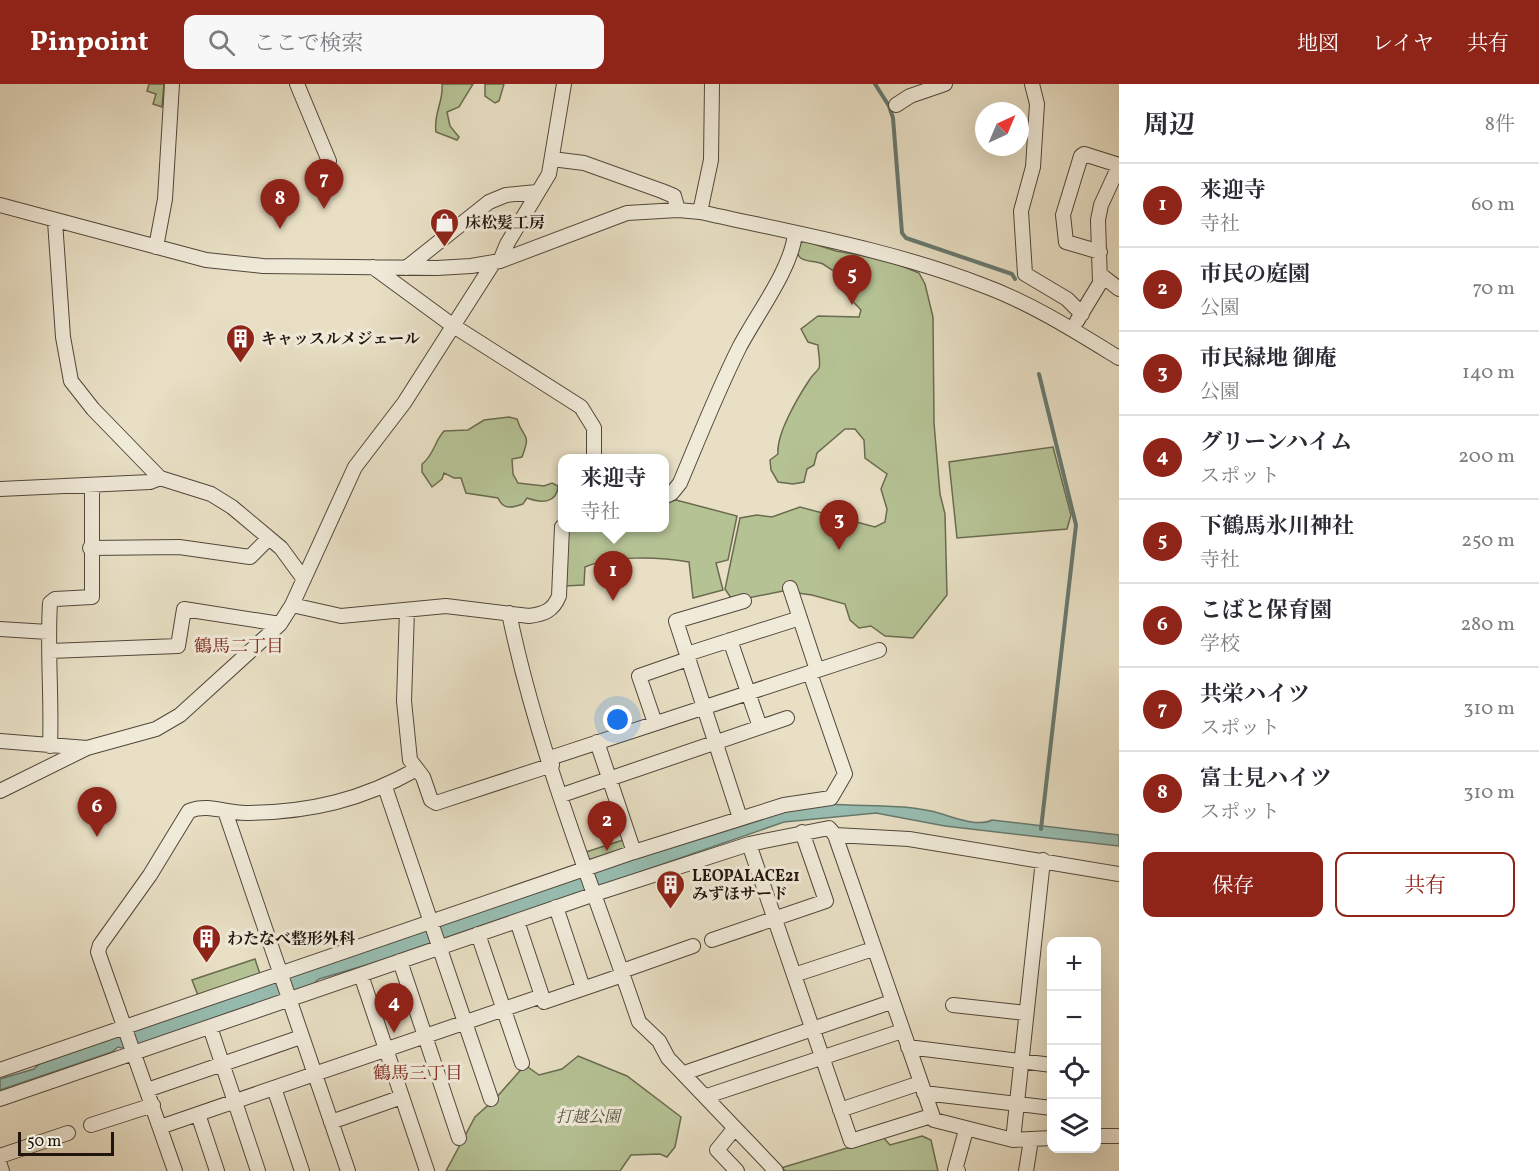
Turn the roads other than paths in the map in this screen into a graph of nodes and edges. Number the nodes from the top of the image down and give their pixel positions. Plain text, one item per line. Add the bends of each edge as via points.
1 (172, 84) edge
2 (297, 84) edge
3 (564, 84) edge
4 (712, 84) edge
5 (1032, 84) edge
6 (939, 85) edge
7 (896, 105) dead end
8 (552, 159) junction
9 (329, 161) dead end
10 (1119, 165) edge
11 (1109, 187) junction
12 (537, 192) junction
13 (1119, 200) edge
14 (0, 205) edge
15 (678, 210) junction
16 (700, 212) junction
17 (55, 221) junction
18 (795, 234) junction
19 (156, 247) junction
20 (1100, 252) junction
21 (497, 261) junction
22 (374, 267) junction
23 (406, 268) junction
24 (1101, 275) junction
25 (1119, 289) edge
26 (1082, 314) junction
27 (452, 325) junction
28 (1072, 329) junction
29 (1119, 358) edge
30 (594, 454) edge
31 (160, 477) junction
32 (92, 485) junction
33 (0, 489) edge
34 (669, 494) edge
35 (562, 532) edge
36 (269, 538) junction
37 (90, 548) junction
38 (303, 578) junction
39 (790, 588) dead end
40 (744, 602) dead end
41 (292, 605) junction
42 (407, 610) junction
43 (509, 613) junction
44 (800, 618) junction
45 (280, 624) junction
46 (0, 629) edge
47 (48, 632) junction
48 (730, 640) junction
49 (879, 650) dead end
50 (50, 651) junction
51 (688, 657) junction
52 (814, 671) junction
53 (748, 693) junction
54 (704, 707) junction
55 (787, 718) dead end
56 (655, 723) junction
57 (760, 727) junction
58 (0, 741) edge
59 (597, 742) junction
60 (716, 742) junction
61 (50, 746) junction
62 (87, 748) junction
63 (551, 761) junction
64 (417, 769) junction
65 (609, 778) junction
66 (385, 787) junction
67 (0, 791) edge
68 (562, 795) junction
69 (225, 811) junction
70 (740, 818) junction
71 (802, 832) junction
72 (835, 836) junction
73 (749, 844) junction
74 (634, 852) junction
75 (1043, 860) junction
76 (586, 868) junction
77 (1119, 874) edge
78 (595, 894) junction
79 (556, 907) junction
80 (775, 918) junction
81 (517, 921) junction
82 (430, 922) junction
83 (478, 934) junction
84 (712, 940) dead end
85 (693, 946) dead end
86 (440, 948) junction
87 (873, 949) junction
88 (400, 962) junction
89 (279, 973) junction
90 (622, 973) junction
91 (361, 975) junction
92 (794, 975) junction
93 (583, 988) junction
94 (542, 996) junction
95 (288, 1000) junction
96 (891, 1002) junction
97 (953, 1005) dead end
98 (504, 1009) junction
99 (1026, 1013) junction
100 (465, 1022) junction
101 (126, 1027) junction
102 (210, 1027) junction
103 (813, 1029) junction
104 (902, 1031) junction
105 (425, 1036) junction
106 (301, 1037) junction
107 (908, 1047) junction
108 (386, 1050) junction
109 (135, 1052) junction
110 (822, 1058) junction
111 (1021, 1061) junction
112 (522, 1063) dead end
113 (222, 1064) junction
114 (1047, 1064) edge
115 (0, 1070) edge
116 (684, 1073) junction
117 (314, 1074) junction
118 (274, 1088) junction
119 (922, 1088) junction
120 (147, 1090) junction
121 (707, 1096) junction
122 (402, 1097) junction
123 (0, 1099) edge
124 (491, 1099) dead end
125 (235, 1102) junction
126 (1016, 1104) junction
127 (153, 1105) junction
128 (1047, 1107) edge
129 (840, 1110) junction
130 (198, 1114) junction
131 (931, 1116) junction
132 (331, 1122) junction
133 (91, 1125) dead end
134 (160, 1127) junction
135 (734, 1129) junction
136 (966, 1130) junction
137 (68, 1133) dead end
138 (1101, 1136) edge
139 (1119, 1136) edge
140 (459, 1138) dead end
141 (1047, 1138) edge
142 (1013, 1140) junction
143 (1031, 1140) junction
144 (0, 1156) edge
145 (0, 1165) edge
146 (343, 1170) edge
147 (2, 1171) edge
148 (175, 1171) edge
149 (218, 1171) edge
150 (258, 1171) edge
151 (302, 1171) edge
152 (427, 1171) edge
153 (737, 1171) edge
154 (776, 1171) edge
155 (958, 1171) edge
156 (1026, 1171) edge

1 - 19 street via 165,199
2 - 9 street
3 - 8 street
4 - 16 street via 711,160
5 - 26 street via 1037,104 1033,168 1021,211 1025,274
6 - 7 street
8 - 12 street via 549,174
8 - 15 street via 584,163 662,191 674,196
10 - 11 street
10 - 20 street via 1081,156 1063,215 1068,244
11 - 13 street
11 - 20 street via 1098,220
12 - 21 street
12 - 23 street via 507,195 489,202
14 - 17 street
15 - 16 street
15 - 21 street via 627,213
16 - 18 street
17 - 19 street
17 - 31 street via 63,337 71,381
18 - 28 street via 892,256 982,285
18 - 34 street via 782,275 740,347 680,483
19 - 22 street via 206,260 254,265
20 - 24 street
21 - 23 street
21 - 27 street
22 - 23 street
22 - 27 street
24 - 25 street
24 - 26 street
26 - 28 street
27 - 30 street via 581,407 594,428
27 - 38 street via 404,403 355,466
28 - 29 street
31 - 32 street via 150,482
31 - 36 street via 211,494
32 - 33 street
32 - 37 street
35 - 43 street via 559,596 555,605 542,615
36 - 37 street via 250,557 179,547
36 - 38 street via 290,557
37 - 47 street via 92,597 55,599 50,603
38 - 41 street
39 - 44 street
40 - 51 street via 676,621
41 - 42 street via 341,616
41 - 45 street
42 - 43 street via 446,606
42 - 64 street via 404,701 410,760
43 - 63 street
44 - 48 street
44 - 52 street
45 - 50 street via 184,609 178,646
45 - 62 street via 168,723
46 - 47 street
47 - 50 street
48 - 51 street
48 - 53 street
49 - 52 street
50 - 61 street
51 - 54 street
51 - 56 street via 639,676
52 - 53 street
52 - 70 street via 845,774 831,798
53 - 54 street
53 - 57 street
54 - 56 street
54 - 60 street
55 - 57 street
56 - 59 street
57 - 60 street
58 - 61 street
59 - 63 street
59 - 65 street
60 - 65 street
60 - 70 street
61 - 62 street
62 - 67 street
63 - 64 street via 436,803
63 - 68 street
64 - 66 street
65 - 68 street
65 - 74 street
66 - 69 street via 357,798 294,810
66 - 82 street
68 - 76 street
69 - 89 street
69 - 101 street via 202,806 189,811 100,945 98,952
70 - 74 street
71 - 72 street via 829,828
71 - 73 street
71 - 80 street via 826,901
72 - 75 street via 909,839
72 - 87 street
73 - 78 street
73 - 80 street
74 - 76 street
75 - 77 street
75 - 99 street
76 - 78 street
76 - 82 street
78 - 79 street
78 - 90 street
79 - 81 street
79 - 93 street
80 - 84 street
80 - 92 street
81 - 83 street
81 - 94 street
82 - 86 street
82 - 89 street
83 - 86 street
83 - 98 street
85 - 90 street
86 - 88 street
86 - 100 street
87 - 92 street
87 - 96 street
88 - 91 street
88 - 105 street
89 - 95 street
89 - 101 street
90 - 93 street
90 - 116 street via 639,1022
91 - 95 street
91 - 108 street
92 - 103 street
93 - 94 street via 544,1002
94 - 98 street
95 - 102 street
95 - 106 street
96 - 103 street
96 - 104 street
97 - 99 street
98 - 100 street
98 - 112 street
99 - 111 street
100 - 105 street
100 - 124 street
101 - 109 street
101 - 115 street
102 - 109 street
102 - 113 street
103 - 110 street
103 - 116 street
104 - 107 street
104 - 110 street
105 - 108 street
105 - 140 street
106 - 113 street
106 - 117 street
107 - 111 street
107 - 119 street
108 - 117 street
108 - 122 street
109 - 120 street
109 - 123 street
110 - 121 street
110 - 129 street
111 - 114 street
111 - 126 street
113 - 120 street
113 - 125 street
116 - 121 street
117 - 118 street
117 - 132 street
118 - 125 street
118 - 151 street
119 - 126 street
119 - 129 street
119 - 131 street
120 - 127 street
121 - 135 street
122 - 132 street
122 - 152 street
125 - 130 street
125 - 150 street
126 - 128 street
126 - 142 street
127 - 133 street
127 - 134 street
129 - 131 street via 851,1142
130 - 134 street
130 - 149 street
131 - 136 street
132 - 146 street
134 - 148 street
135 - 153 street via 717,1149
135 - 154 street
136 - 142 street
136 - 155 street via 955,1170
137 - 144 street
138 - 139 street
141 - 143 street
142 - 143 street
143 - 156 street
145 - 147 street

